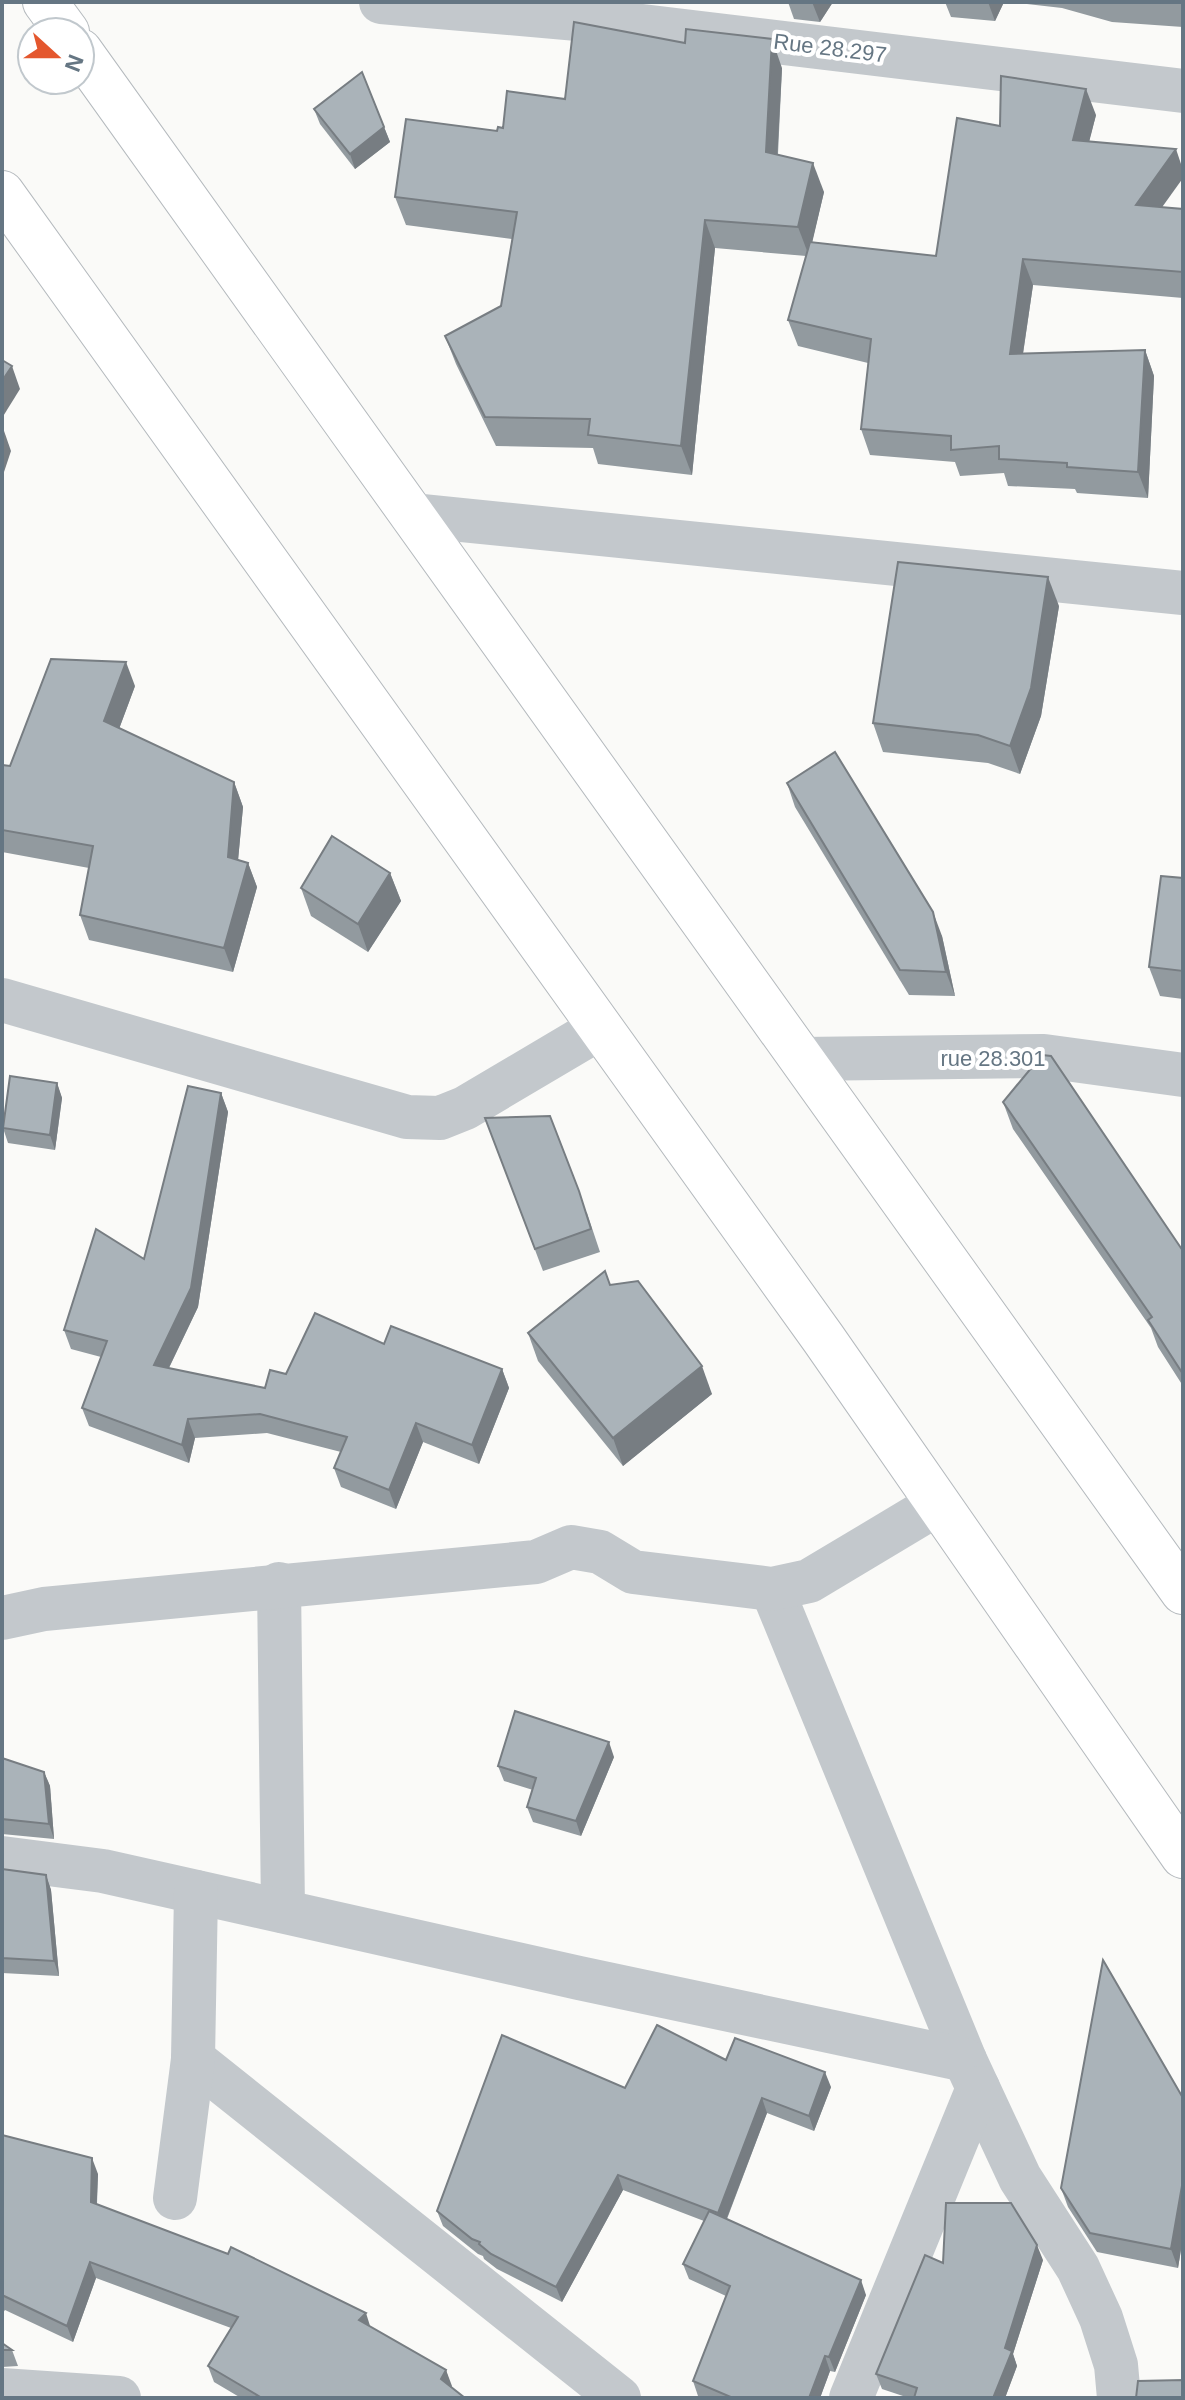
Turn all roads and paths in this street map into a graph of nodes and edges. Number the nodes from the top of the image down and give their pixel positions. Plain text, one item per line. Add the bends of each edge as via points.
1 (381, 2) edge
2 (96, 73) edge
3 (1183, 91) edge
4 (2, 193) edge
5 (412, 515) junction
6 (1183, 593) edge
7 (2, 1000) edge
8 (600, 1028) junction
9 (802, 1059) junction
10 (1183, 1075) edge
11 (936, 1505) junction
12 (279, 1584) junction
13 (772, 1589) junction
14 (1183, 1592) edge
15 (2, 1618) edge
16 (1183, 1856) edge
17 (2, 1858) edge
18 (196, 1892) junction
19 (283, 1911) junction
20 (193, 2059) junction
21 (971, 2074) junction
22 (175, 2198) dead end
23 (2, 2390) edge
24 (119, 2398) edge
25 (619, 2398) edge
26 (851, 2398) edge
27 (1119, 2398) edge

1 - 3 street, Rue 28.297 via 615,23
2 - 5 main road
4 - 8 main road
5 - 6 street
5 - 9 main road
7 - 8 street via 407,1117 440,1118 465,1108
8 - 11 main road
9 - 10 street, rue 28.301 via 1044,1056
9 - 14 main road
11 - 13 street via 809,1581
11 - 16 main road
12 - 13 street via 536,1562 571,1547 600,1552 633,1572
12 - 15 street
12 - 19 street
13 - 21 street
17 - 18 street via 103,1871
18 - 19 street
18 - 20 street
19 - 21 street
20 - 22 street
20 - 25 street
21 - 26 street
21 - 27 street via 1020,2178 1078,2268 1101,2318 1116,2365
23 - 24 street

